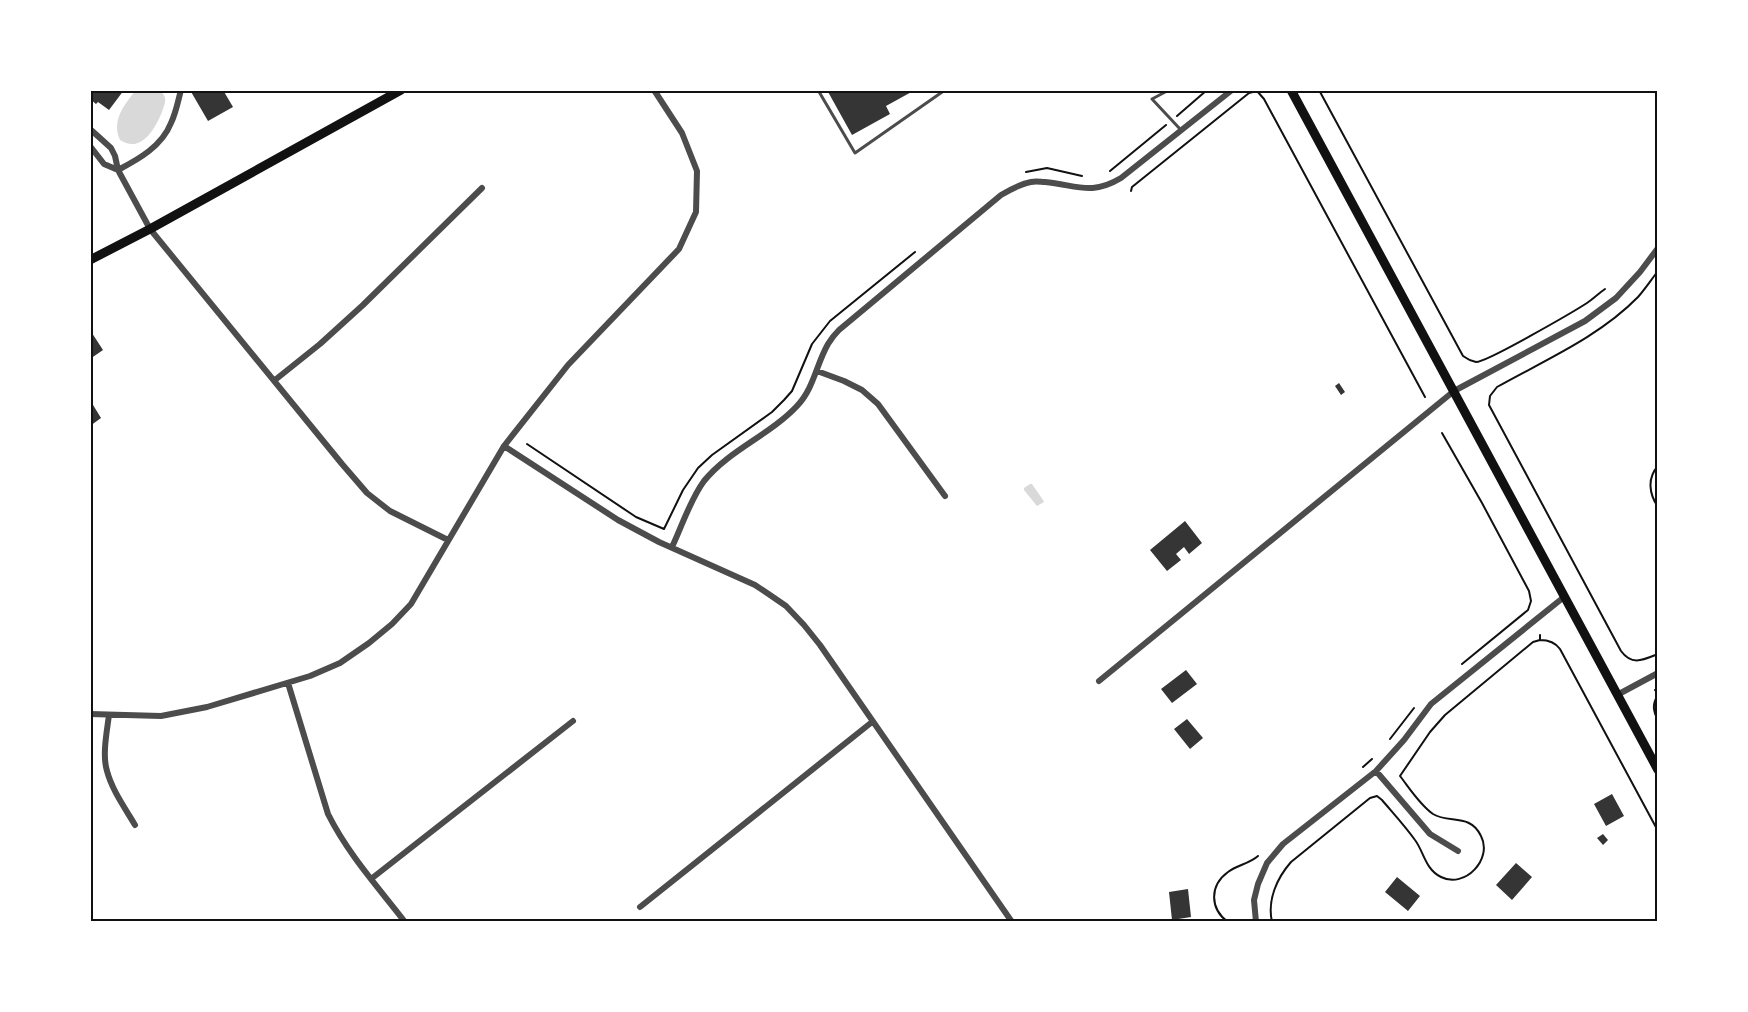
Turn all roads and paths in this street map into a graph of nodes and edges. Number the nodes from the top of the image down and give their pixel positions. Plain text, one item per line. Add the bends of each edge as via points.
1 (181, 90) edge
2 (401, 90) edge
3 (654, 90) edge
4 (818, 90) edge
5 (945, 90) edge
6 (1169, 90) edge
7 (1232, 90) edge
8 (1291, 90) edge
9 (1319, 90) edge
10 (90, 129) edge
11 (1182, 130) junction
12 (90, 146) edge
13 (118, 170) junction
14 (482, 188) dead end
15 (1131, 191) dead end
16 (150, 229) junction
17 (1658, 248) edge
18 (90, 260) edge
19 (1658, 271) edge
20 (1605, 289) dead end
21 (817, 371) junction
22 (275, 380) junction
23 (1454, 391) junction
24 (1425, 397) dead end
25 (1442, 432) dead end
26 (504, 446) junction
27 (1658, 466) edge
28 (945, 496) dead end
29 (1658, 507) edge
30 (447, 540) junction
31 (672, 547) junction
32 (1564, 597) junction
33 (1540, 640) dead end
34 (1658, 654) edge
35 (1642, 661) junction
36 (1642, 667) dead end
37 (1457, 669) dead end
38 (1658, 673) edge
39 (1099, 681) dead end
40 (288, 683) junction
41 (1657, 693) edge
42 (1617, 694) junction
43 (1419, 702) dead end
44 (90, 714) edge
45 (109, 715) junction
46 (1658, 720) edge
47 (573, 721) dead end
48 (872, 722) junction
49 (1387, 742) dead end
50 (1373, 757) dead end
51 (1361, 768) dead end
52 (1658, 770) edge
53 (1376, 771) junction
54 (135, 825) dead end
55 (1658, 831) edge
56 (1265, 849) dead end
57 (1458, 850) dead end
58 (371, 879) junction
59 (640, 907) dead end
60 (405, 922) edge
61 (1012, 922) edge
62 (1228, 922) edge
63 (1256, 922) edge

1 - 13 street via 164,135 153,148
2 - 16 main road
3 - 26 street via 682,133 697,171 696,212 679,249 568,365
4 - 5 lane via 855,153
6 - 11 lane via 1152,99
7 - 11 street
8 - 23 main road
9 - 20 path via 1463,356 1476,362 1497,353 1570,314
10 - 13 street via 111,148
11 - 21 street via 1110,185 1080,189 1033,181 1001,195 839,330 828,343
12 - 13 street via 104,164
13 - 16 street
14 - 22 street via 363,305
15 - 24 path via 1249,93 1257,91
16 - 18 main road
16 - 22 street
17 - 23 street via 1616,298 1585,321
19 - 35 path via 1617,316 1497,387 1489,405 1621,651 1626,658
21 - 28 street via 862,390 878,404
21 - 31 street via 799,404 786,417 719,466 704,482
22 - 30 street via 368,493 390,511
23 - 32 main road
23 - 39 street
25 - 37 path via 1531,601 1519,618
26 - 30 street
26 - 31 street via 618,520
27 - 29 path via 1650,481
30 - 40 street via 411,604 392,624 340,663
31 - 48 street via 754,585 786,606 820,645
32 - 42 main road
32 - 53 street via 1431,704
33 - 55 path via 1556,643 1560,649
34 - 35 path
35 - 36 path
38 - 42 street
40 - 45 street via 161,716
40 - 58 street via 328,814 350,853
41 - 46 path via 1653,708
42 - 52 main road
43 - 49 path
44 - 45 street
45 - 54 street via 106,769
47 - 58 street
48 - 59 street
48 - 61 street
50 - 51 path
53 - 57 street via 1430,834
53 - 63 street via 1283,844 1267,863 1254,900
56 - 62 path via 1249,863 1226,874 1215,890 1216,910
58 - 60 street

